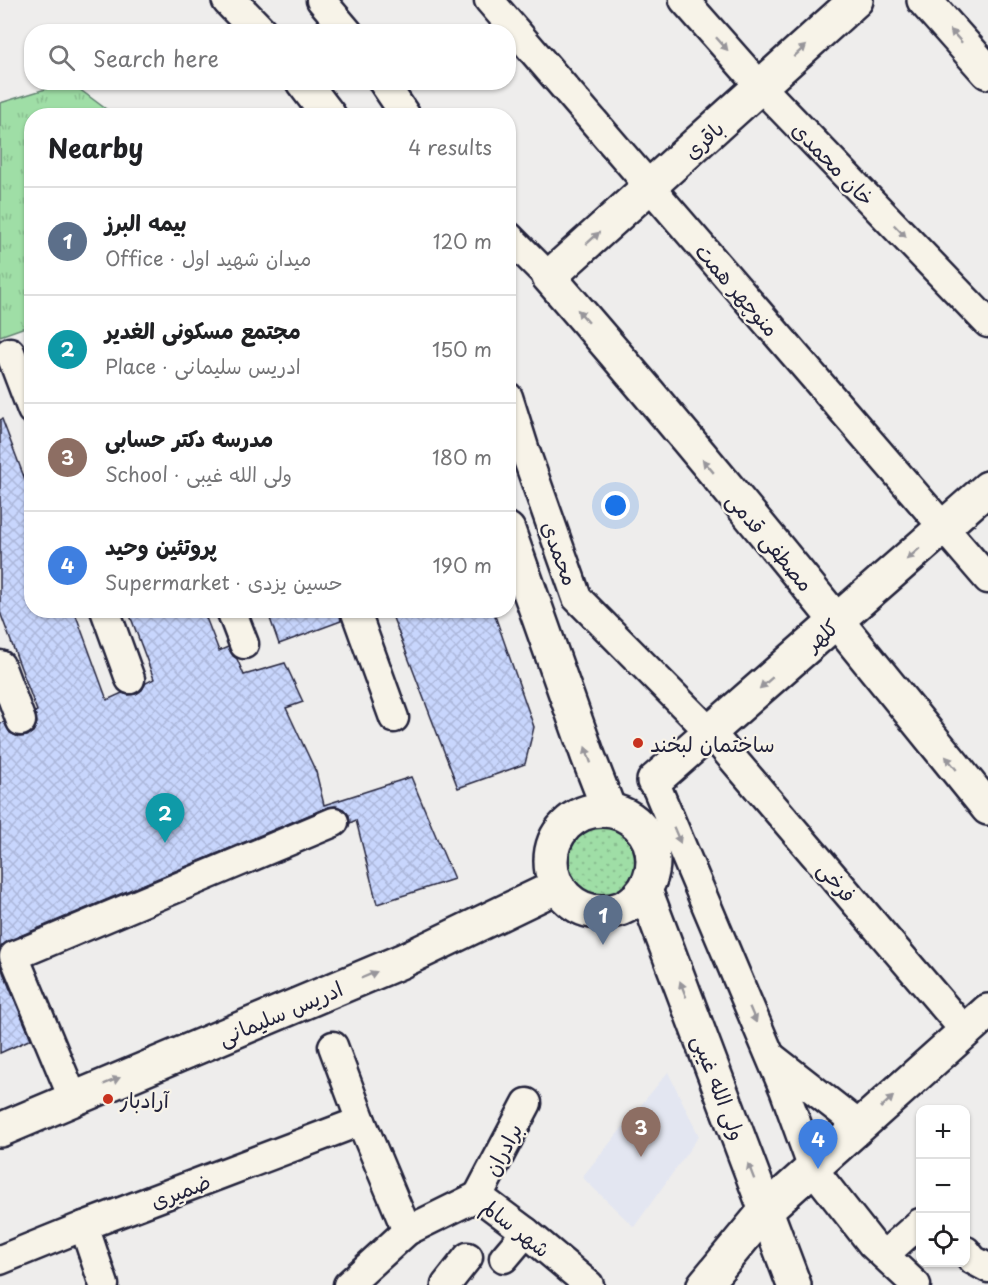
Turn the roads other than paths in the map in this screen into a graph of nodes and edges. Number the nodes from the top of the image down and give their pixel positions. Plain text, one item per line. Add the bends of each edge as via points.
1 (229, 0) edge
2 (321, 0) edge
3 (489, 0) edge
4 (684, 0) edge
5 (856, 0) edge
6 (924, 0) edge
7 (252, 24) edge
8 (341, 24) edge
9 (510, 24) edge
10 (516, 31) edge
11 (988, 72) edge
12 (760, 87) junction
13 (309, 90) edge
14 (388, 90) edge
15 (323, 108) edge
16 (401, 108) edge
17 (650, 186) junction
18 (516, 244) edge
19 (549, 277) junction
20 (988, 323) edge
21 (14, 351) edge
22 (24, 384) edge
23 (516, 422) edge
24 (988, 488) edge
25 (944, 527) junction
26 (516, 553) edge
27 (988, 579) edge
28 (108, 618) edge
29 (234, 618) edge
30 (358, 618) edge
31 (837, 621) junction
32 (244, 644) dead end
33 (0, 666) edge
34 (130, 680) dead end
35 (394, 718) dead end
36 (21, 721) dead end
37 (710, 732) junction
38 (654, 781) joint
39 (988, 808) edge
40 (609, 810) junction
41 (334, 822) dead end
42 (558, 886) junction
43 (645, 890) junction
44 (977, 1021) edge
45 (333, 1046) dead end
46 (771, 1057) junction
47 (73, 1098) junction
48 (527, 1103) dead end
49 (361, 1121) junction
50 (860, 1126) junction
51 (0, 1130) edge
52 (813, 1169) junction
53 (478, 1196) junction
54 (766, 1210) junction
55 (84, 1226) junction
56 (916, 1227) edge
57 (407, 1231) junction
58 (526, 1232) junction
59 (884, 1255) junction
60 (970, 1256) edge
61 (468, 1257) dead end
62 (504, 1258) dead end
63 (0, 1260) edge
64 (988, 1268) edge
65 (354, 1283) edge
66 (104, 1285) edge
67 (446, 1285) edge
68 (589, 1285) edge
69 (704, 1285) edge
70 (794, 1285) edge
71 (916, 1285) edge

1 - 7 street
2 - 8 street
3 - 9 street, منوچهر همت
4 -> 12 street, خان محمدی
12 -> 5 street, باقری
11 -> 6 street
10 - 17 street, منوچهر همت
12 - 17 street, باقری
12 -> 20 street, خان محمدی
13 - 15 street
14 - 16 street
19 -> 17 street, باقری
17 - 25 street, منوچهر همت
18 - 19 street
31 -> 19 street, مصطفی قدمی
21 - 22 street
23 - 37 street, محمدی via 577,598
24 - 25 street, کلهر
25 - 27 street, منوچهر همت
25 -> 31 street, کلهر
40 -> 26 street
28 - 34 street
29 - 32 street
30 - 35 street
31 -> 37 street, کلهر
39 -> 31 street, مصطفی قدمی
33 - 36 street
37 - 38 street, کلهر
37 - 44 street, فرخی
38 -> 46 street
40 - 42 street via 593,810 578,816 556,839 551,855
40 - 43 street via 639,825 649,839 654,856
41 - 47 street via 14,957
42 - 43 street via 568,900 601,912 618,910
47 -> 42 street, ادریس سلیمانی via 402,961
54 -> 43 street, ولی الله غیبی
50 -> 44 street
45 - 49 street
46 - 50 street
46 - 52 street
47 - 51 street, ادریس سلیمانی
48 - 53 street, برادران
49 - 55 street, ضمیری
49 - 57 street
50 - 52 street
52 - 54 street
52 - 59 street
53 - 57 street, شهر سالم
53 - 58 street, شهر سالم
54 - 69 street
54 - 70 street, ولی الله غیبی
55 - 63 street, ضمیری
55 - 66 street
56 - 59 street
57 - 65 street
58 - 62 street
58 - 68 street, شهر سالم
59 - 71 street
60 - 64 street
61 - 67 street

